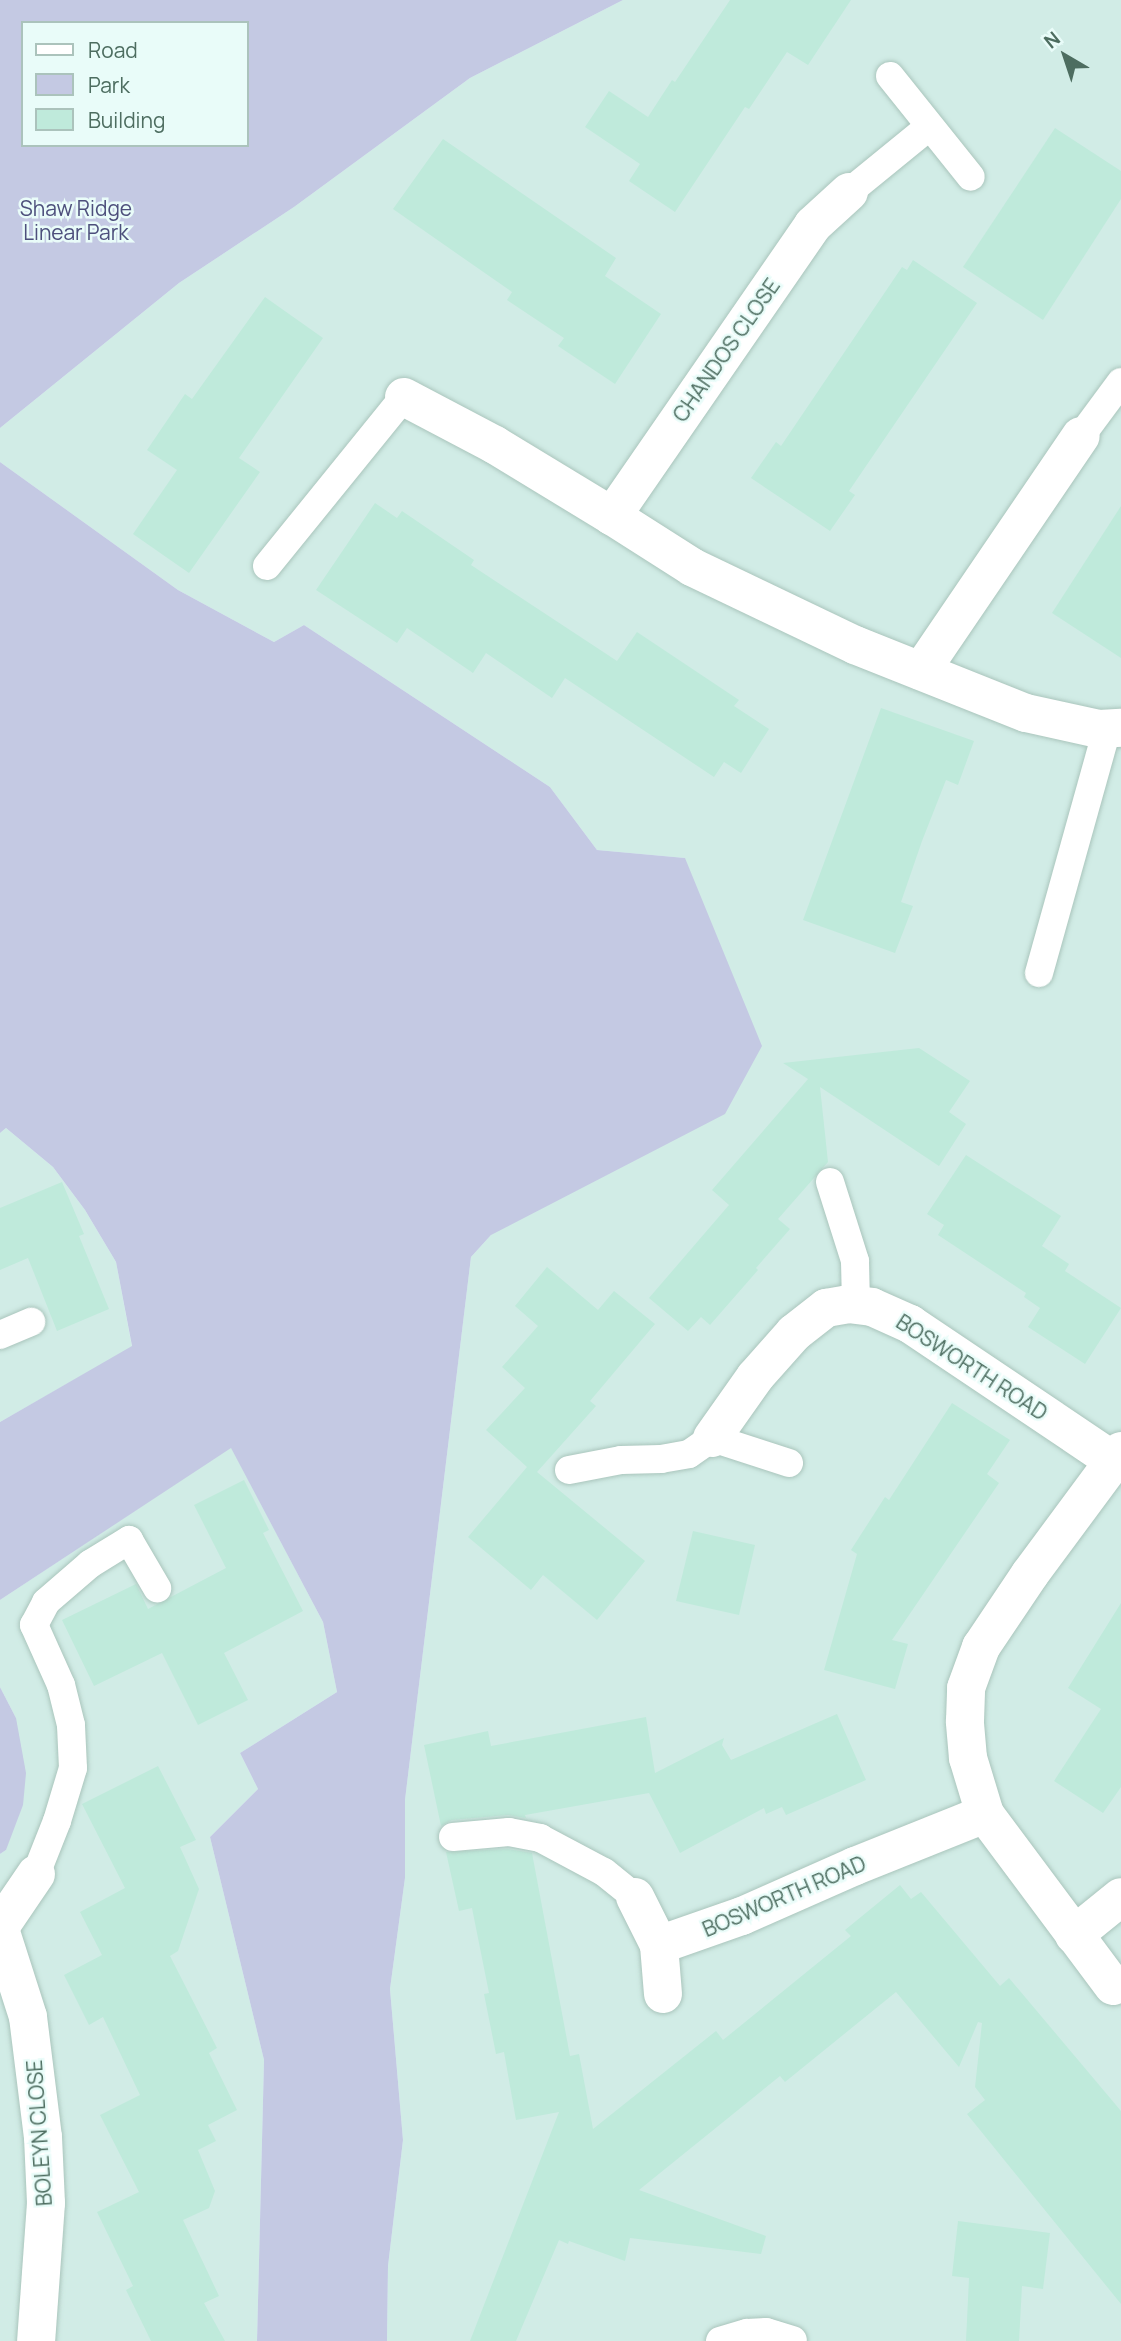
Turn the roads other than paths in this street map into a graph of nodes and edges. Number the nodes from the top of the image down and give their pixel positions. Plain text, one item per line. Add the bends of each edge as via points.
1 (890, 76) dead end
2 (930, 125) junction
3 (971, 177) dead end
4 (849, 192) joint
5 (404, 397) joint
6 (1117, 397) edge
7 (1081, 436) joint
8 (612, 516) junction
9 (267, 566) dead end
10 (921, 671) junction
11 (1114, 729) edge
12 (1039, 973) dead end
13 (830, 1182) dead end
14 (856, 1304) junction
15 (31, 1322) dead end
16 (0, 1335) edge
17 (712, 1438) junction
18 (1117, 1456) edge
19 (789, 1463) dead end
20 (569, 1470) dead end
21 (158, 1588) dead end
22 (985, 1814) junction
23 (453, 1837) dead end
24 (36, 1874) joint
25 (635, 1897) joint
26 (1121, 1897) edge
27 (0, 1928) edge
28 (1074, 1935) junction
29 (659, 1945) junction
30 (1117, 1992) edge
31 (663, 1994) dead end
32 (793, 2340) edge
33 (36, 2341) edge
34 (720, 2341) edge

1 - 2 lane
2 - 3 lane
2 - 4 lane
4 - 8 street, CHANDOS CLOSE via 813,225
5 - 8 street via 495,445
5 - 9 lane
6 - 7 lane
7 - 10 street
8 - 10 street via 692,567 808,624
10 - 11 street via 1026,713
11 - 12 lane
13 - 14 lane via 855,1261
14 - 17 street, BOSWORTH ROAD via 825,1308 794,1333 755,1377
14 - 18 street, BOSWORTH ROAD via 910,1324
15 - 16 lane
17 - 19 lane
17 - 20 lane via 689,1454
18 - 22 street, BOSWORTH ROAD via 981,1647 966,1688 965,1721 968,1758
21 - 24 lane, BOLEYN CLOSE via 129,1540 90,1564 46,1602 34,1625 61,1685 71,1725 73,1768
22 - 28 street, BOSWORTH ROAD
22 - 29 street, BOSWORTH ROAD via 742,1916
23 - 25 lane via 509,1832 540,1838 604,1872
24 - 27 street, BOLEYN CLOSE
25 - 29 street
26 - 28 street
27 - 33 street, BOLEYN CLOSE via 28,2017 43,2137 46,2203
28 - 30 street, BOSWORTH ROAD
29 - 31 street
32 - 34 lane via 766,2332

